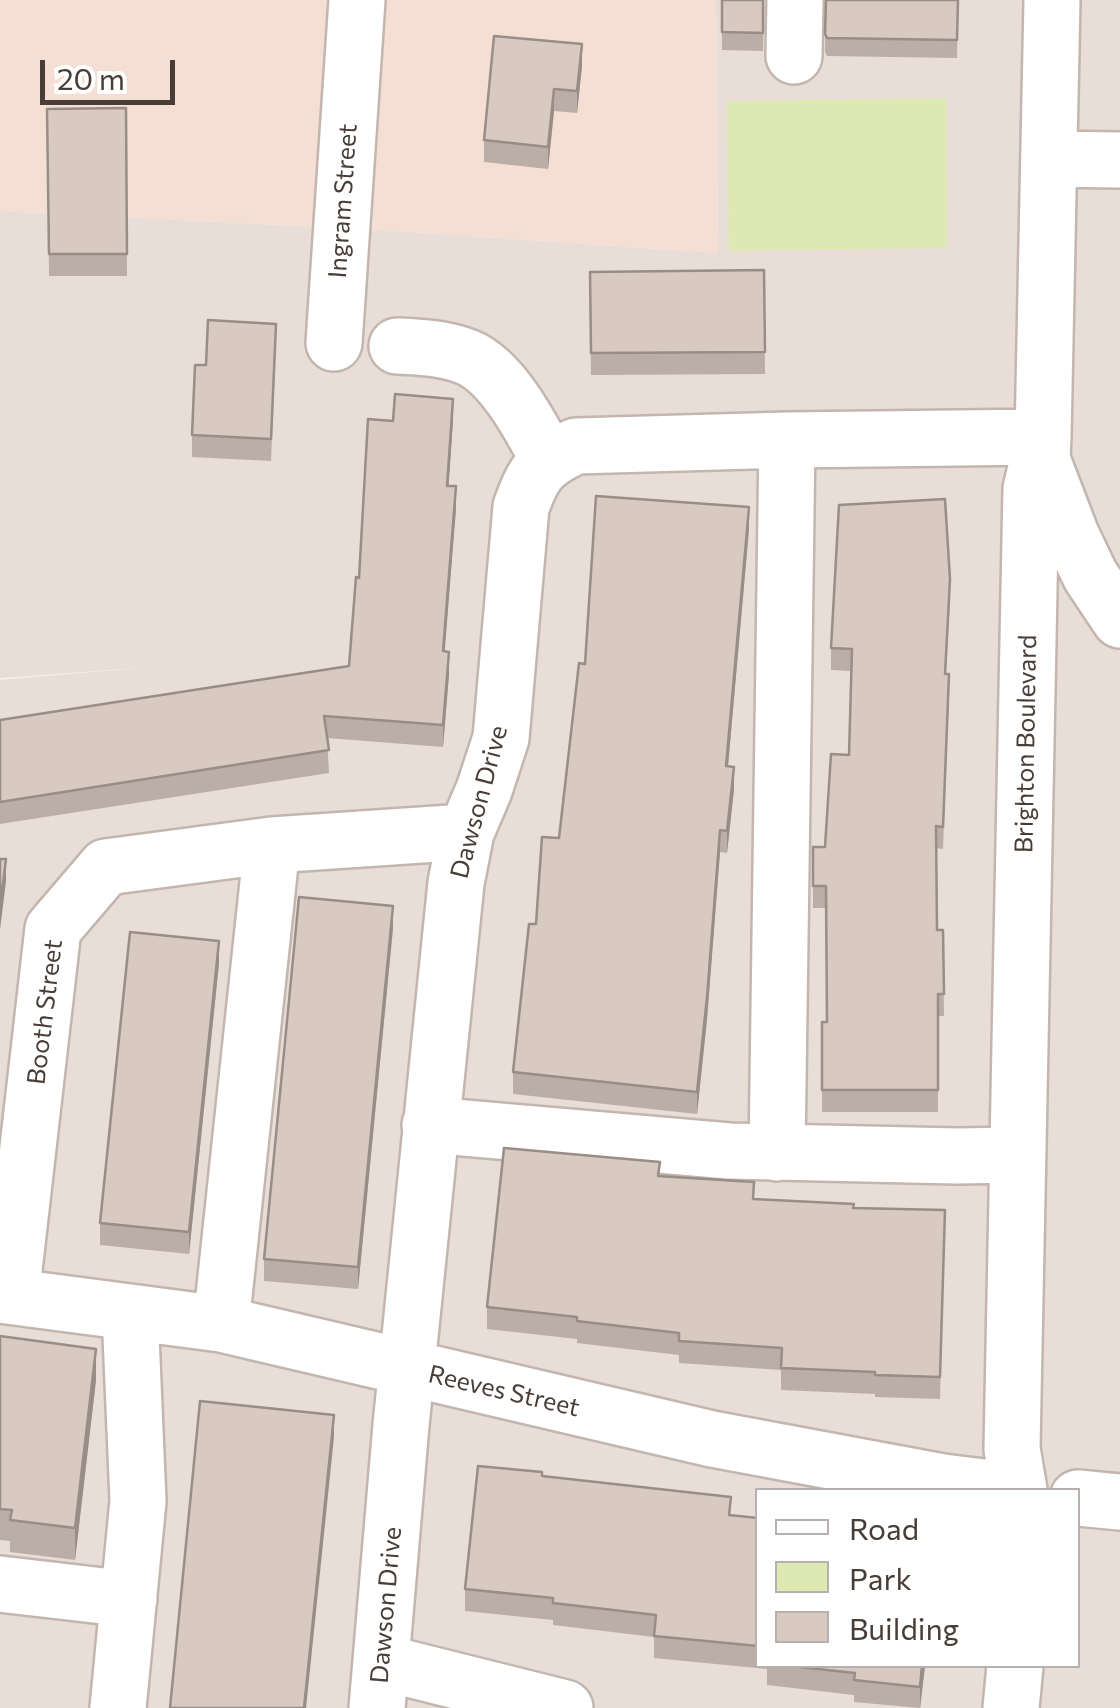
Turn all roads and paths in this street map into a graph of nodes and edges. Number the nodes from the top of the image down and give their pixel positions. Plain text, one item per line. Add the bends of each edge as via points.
1 (357, 0) edge
2 (795, 0) edge
3 (1052, 0) edge
4 (794, 56) dead end
5 (1048, 160) junction
6 (1120, 160) edge
7 (334, 343) dead end
8 (398, 346) dead end
9 (787, 440) junction
10 (1043, 448) junction
11 (548, 459) junction
12 (1120, 620) edge
13 (466, 832) junction
14 (272, 844) junction
15 (430, 1125) junction
16 (777, 1152) junction
17 (1017, 1155) junction
18 (5, 1295) edge
19 (130, 1312) junction
20 (221, 1324) junction
21 (408, 1368) junction
22 (992, 1488) edge
23 (1019, 1488) edge
24 (1080, 1498) edge
25 (1120, 1502) edge
26 (0, 1584) edge
27 (129, 1599) junction
28 (1015, 1668) edge
29 (379, 1685) edge
30 (118, 1708) edge
31 (564, 1708) edge
32 (1011, 1708) edge

1 - 7 street, Ingram Street
2 - 4 street
3 - 5 street, Brighton Boulevard
5 - 6 street
5 - 10 street, Brighton Boulevard
8 - 11 street via 470,358 490,373 522,411
9 - 10 street
9 - 11 street via 576,446
9 - 16 street
10 - 12 street via 1077,548
10 - 17 street, Brighton Boulevard via 1031,489
11 - 13 street, Dawson Drive via 531,478 521,508 501,738
13 - 14 street, Booth Street
13 - 15 street, Dawson Drive
14 - 18 street, Booth Street via 106,867 54,930
14 - 20 street
15 - 16 street
15 - 21 street, Dawson Drive
16 - 17 street
17 - 23 street, Brighton Boulevard via 1012,1449
18 - 19 street, Reeves Street
19 - 20 street, Reeves Street
19 - 27 street via 138,1501
20 - 21 street, Reeves Street
21 - 22 street, Reeves Street via 712,1440
21 - 29 street, Dawson Drive
24 - 25 street
26 - 27 street
27 - 30 street
28 - 32 street
29 - 31 street

